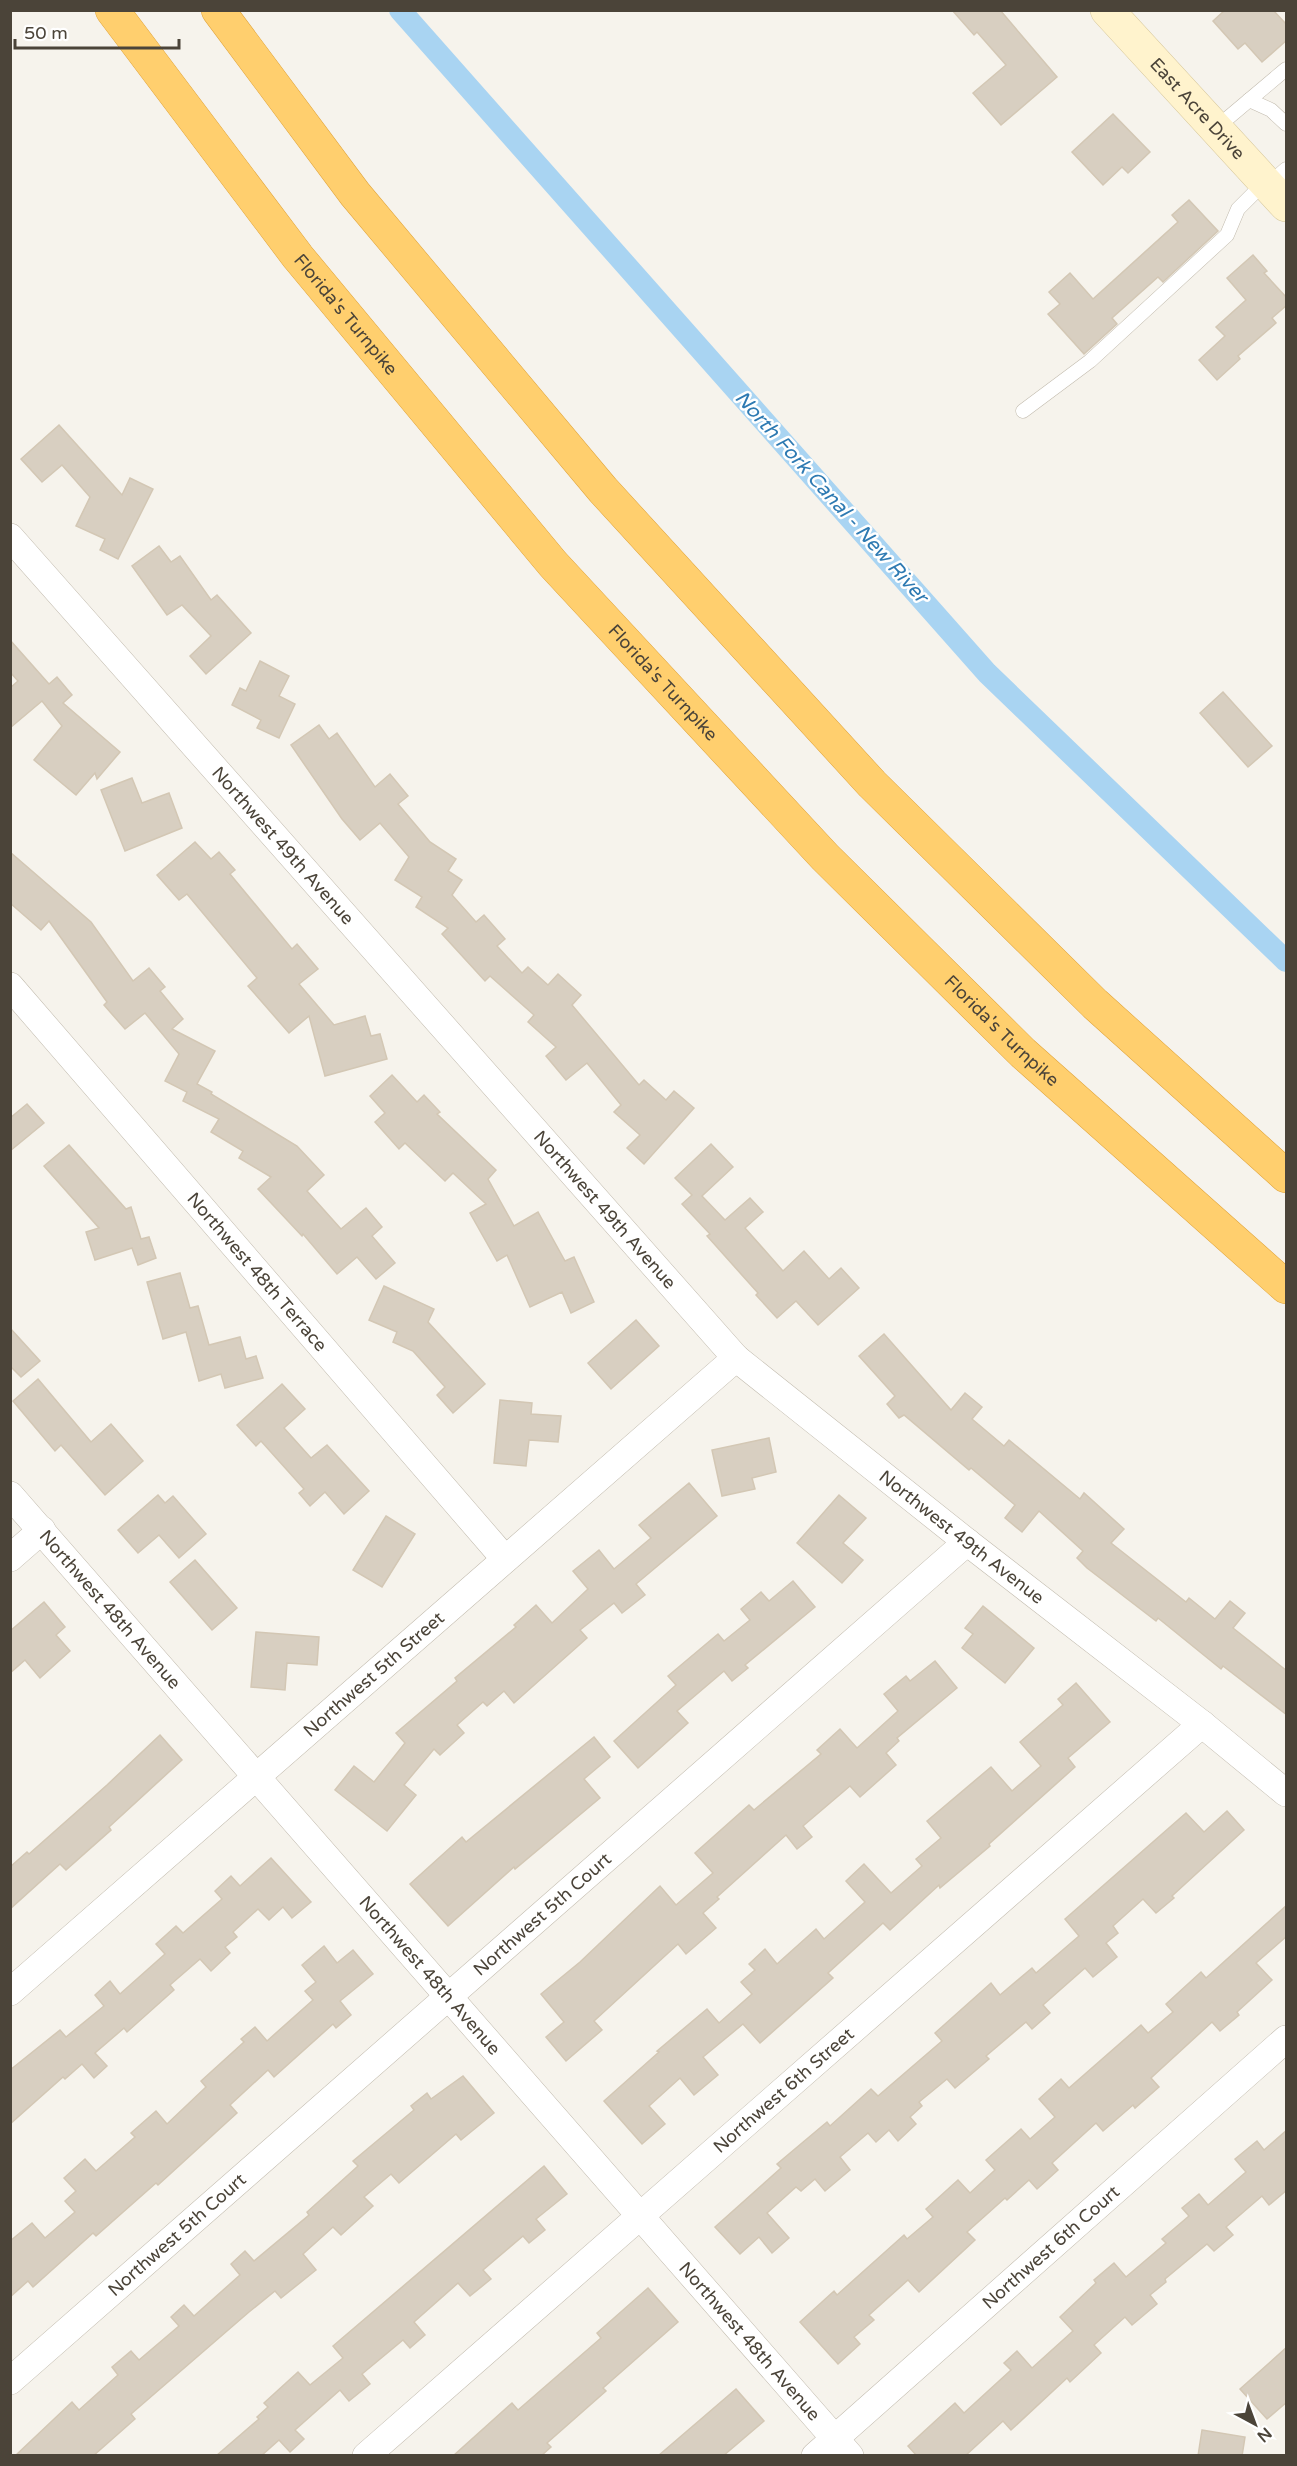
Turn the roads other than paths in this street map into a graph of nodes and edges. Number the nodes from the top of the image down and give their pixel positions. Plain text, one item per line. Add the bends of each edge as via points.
1 (112, 10) edge
2 (218, 10) edge
3 (1107, 10) edge
4 (1287, 69) edge
5 (1249, 100) junction
6 (1287, 124) edge
7 (1216, 128) junction
8 (1276, 185) edge
9 (1023, 411) dead end
10 (10, 537) edge
11 (10, 986) edge
12 (1287, 1176) edge
13 (1287, 1287) edge
14 (736, 1358) junction
15 (10, 1495) edge
16 (42, 1530) junction
17 (967, 1542) junction
18 (10, 1558) edge
19 (505, 1559) junction
20 (1202, 1724) junction
21 (257, 1776) junction
22 (1287, 1793) edge
23 (10, 1992) edge
24 (451, 1997) junction
25 (1287, 2038) edge
26 (641, 2216) junction
27 (10, 2381) edge
28 (843, 2446) edge
29 (366, 2456) edge
30 (815, 2456) edge

1 - 13 highway, Florida's Turnpike via 297,257 561,572 825,857 1023,1053
2 - 12 highway via 370,212 603,490 872,784 1095,1004
3 - 7 street, East Acre Drive
4 - 5 lane
5 - 6 lane
5 - 7 lane
7 - 8 street, East Acre Drive
8 - 9 lane via 1239,209 1227,235 1090,361
10 - 14 street, Northwest 49th Avenue
11 - 19 street, Northwest 48th Terrace
14 - 17 street, Northwest 49th Avenue
14 - 19 street, Northwest 5th Street
15 - 16 street, Northwest 48th Avenue
16 - 18 street
16 - 21 street, Northwest 48th Avenue
17 - 20 street, Northwest 49th Avenue
17 - 24 street, Northwest 5th Court
19 - 21 street, Northwest 5th Street
20 - 22 street, Northwest 49th Avenue
20 - 26 street, Northwest 6th Street
21 - 23 street, Northwest 5th Street
21 - 24 street, Northwest 48th Avenue
24 - 26 street, Northwest 48th Avenue
24 - 27 street, Northwest 5th Court
25 - 28 street, Northwest 6th Court
26 - 28 street, Northwest 48th Avenue
26 - 29 street, Northwest 6th Street
28 - 30 street, Northwest 6th Court

